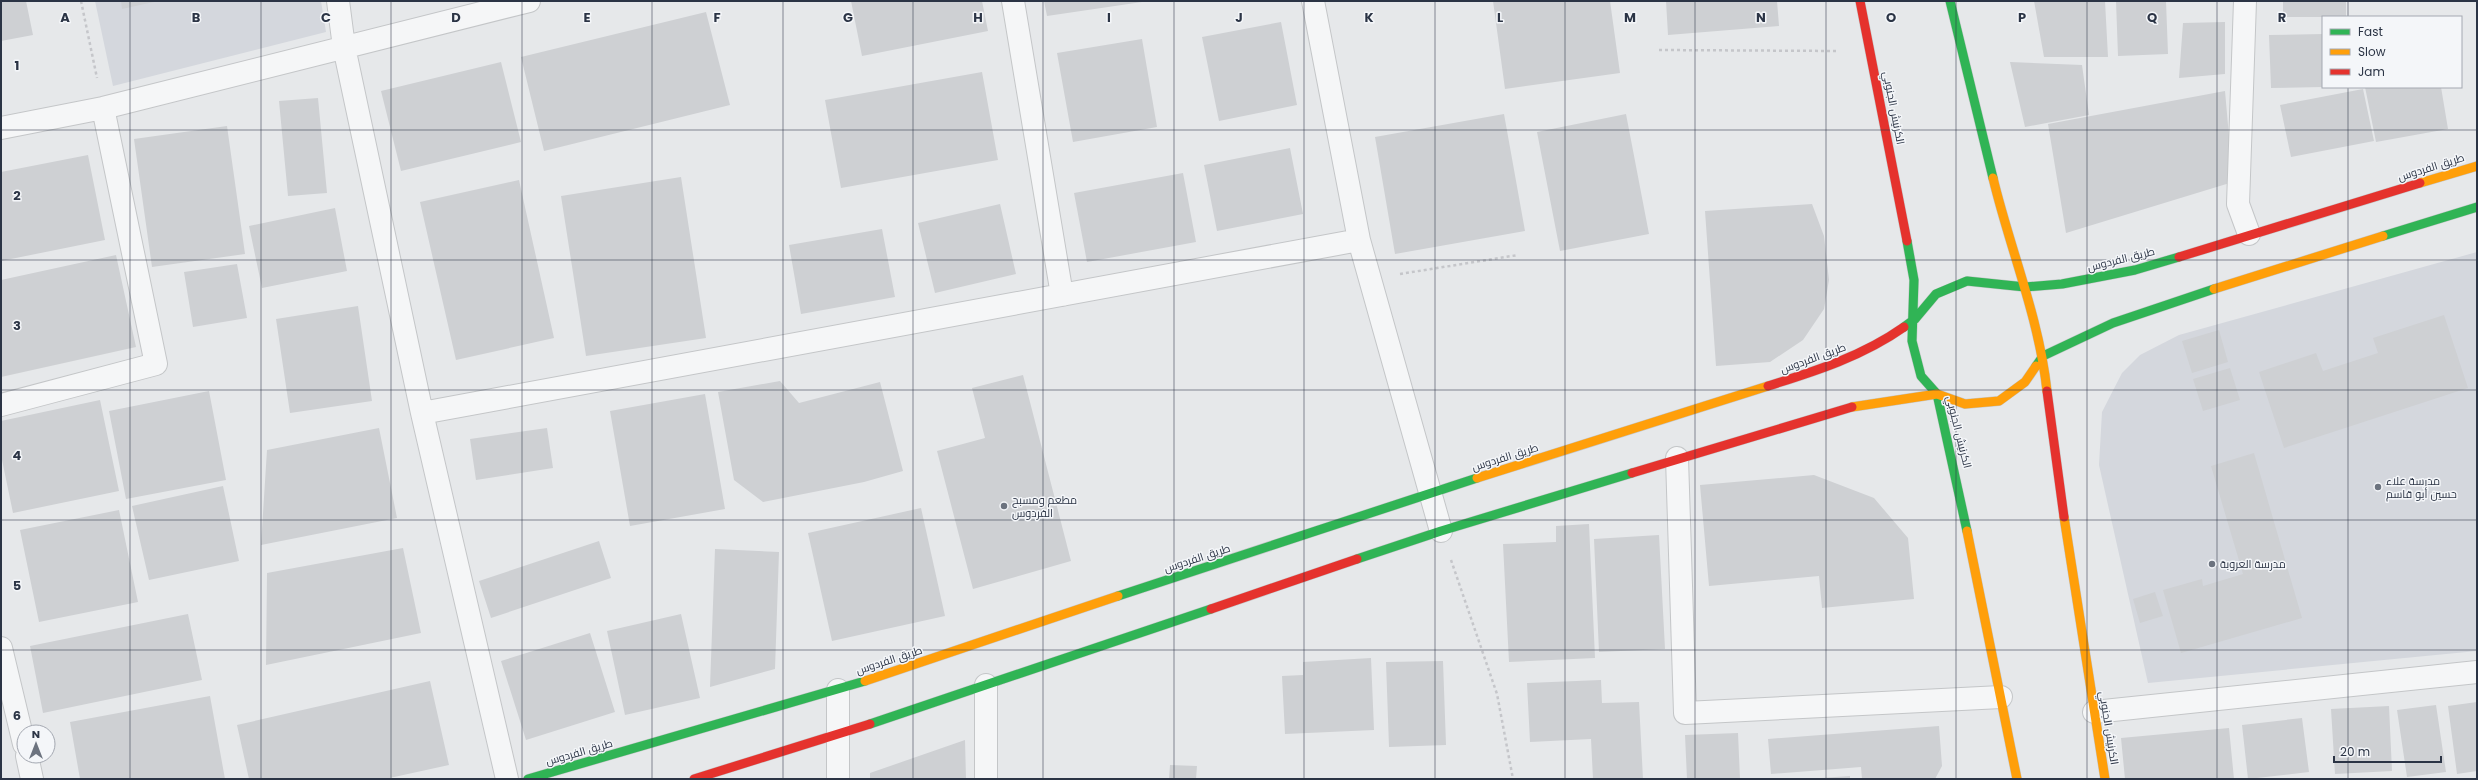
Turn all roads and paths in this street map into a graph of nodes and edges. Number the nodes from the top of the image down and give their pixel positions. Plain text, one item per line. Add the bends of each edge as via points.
1 (81, 1) edge
2 (338, 1) edge
3 (529, 1) edge
4 (1013, 1) edge
5 (1313, 1) edge
6 (1860, 1) edge
7 (1950, 1) edge
8 (2245, 1) edge
9 (344, 47) junction
10 (1659, 50) dead end
11 (1870, 51) junction
12 (103, 108) junction
13 (1, 128) edge
14 (2477, 166) edge
15 (2477, 206) edge
16 (2249, 234) junction
17 (1359, 240) junction
18 (1518, 255) dead end
19 (1370, 279) junction
20 (2024, 287) junction
21 (1062, 295) junction
22 (1914, 319) junction
23 (2043, 356) junction
24 (1938, 394) junction
25 (1, 405) edge
26 (422, 413) junction
27 (1677, 458) junction
28 (1431, 492) junction
29 (1441, 531) junction
30 (1, 648) edge
31 (2477, 672) edge
32 (986, 686) junction
33 (838, 690) junction
34 (2001, 697) junction
35 (2094, 712) junction
36 (19, 724) edge
37 (838, 735) junction
38 (29, 764) edge
39 (32, 779) edge
40 (507, 779) edge
41 (528, 779) edge
42 (694, 779) edge
43 (838, 779) edge
44 (986, 779) edge
45 (1513, 779) edge
46 (2017, 779) edge
47 (2105, 779) edge

1 - 12 path
2 - 9 street
3 - 9 street
4 - 21 street
5 - 17 street
6 - 11 street, الكرنيش الجنوبي
7 - 20 street, الكرنيش الجنوبي via 2002,221
8 - 16 street via 2238,204
9 - 12 street
9 - 26 street
10 - 11 path
11 - 22 street, الكرنيش الجنوبي via 1914,280
12 - 13 street
12 - 25 street via 156,364
14 - 16 street, طريق الفردوس
15 - 23 street via 2149,309
16 - 20 street, طريق الفردوس via 2134,270 2062,284
17 - 19 street
17 - 21 street
18 - 19 path
19 - 28 street
20 - 22 street, طريق الفردوس via 1967,281 1936,294
20 - 23 street, الكرنيش الجنوبي
21 - 26 street
22 - 24 street, الكرنيش الجنوبي via 1912,341 1921,376
22 - 28 street, طريق الفردوس via 1886,340 1850,358 1813,372
23 - 24 street via 2026,382 1999,401 1965,404
23 - 35 street, الكرنيش الجنوبي via 2053,445
24 - 27 street via 1864,404
24 - 34 street, الكرنيش الجنوبي via 1955,465
26 - 40 street
27 - 29 street
27 - 34 street via 1685,713
28 - 29 street
28 - 33 street, طريق الفردوس
29 - 32 street
29 - 45 path via 1497,694
30 - 36 street
31 - 35 street
32 - 37 street
32 - 44 street
33 - 37 street
33 - 41 street, طريق الفردوس
34 - 46 street, الكرنيش الجنوبي
35 - 47 street, الكرنيش الجنوبي
37 - 42 street
37 - 43 street
38 - 39 street

